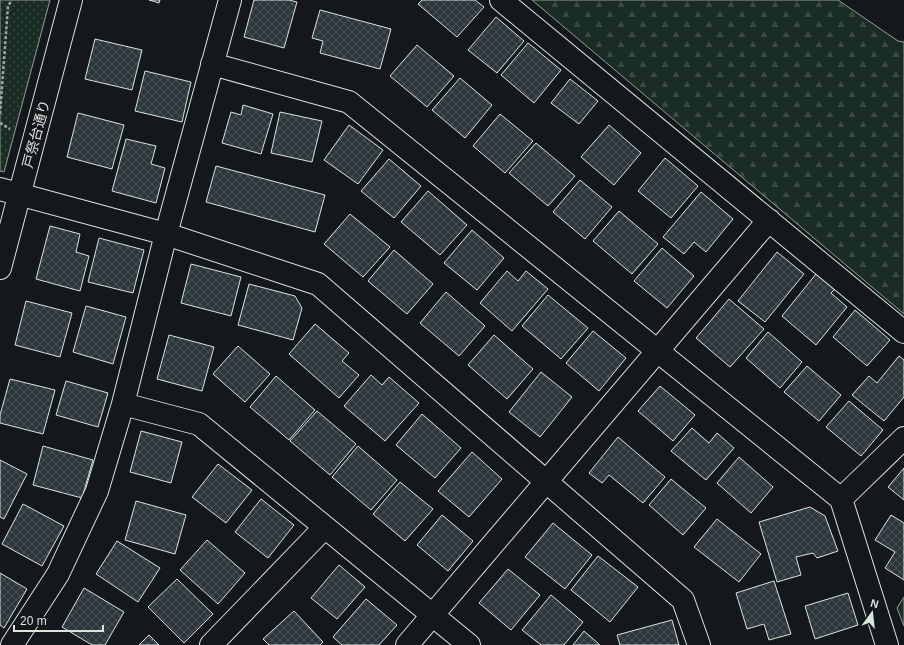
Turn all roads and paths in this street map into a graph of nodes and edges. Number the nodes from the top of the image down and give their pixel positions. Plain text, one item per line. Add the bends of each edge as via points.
1 (12, 0) edge
2 (71, 0) edge
3 (230, 0) edge
4 (502, 0) edge
5 (212, 64) junction
6 (0, 114) edge
7 (10, 192) edge
8 (769, 220) junction
9 (166, 234) junction
10 (0, 268) edge
11 (904, 332) edge
12 (657, 350) junction
13 (123, 404) junction
14 (904, 438) edge
15 (546, 482) junction
16 (841, 499) junction
17 (324, 528) junction
18 (433, 615) junction
19 (12, 645) edge
20 (211, 645) edge
21 (407, 645) edge
22 (469, 645) edge
23 (699, 645) edge
24 (887, 645) edge

1 - 6 path via 8,6
2 - 7 street, 戸祭台通り
3 - 5 street
4 - 8 street
5 - 9 street
5 - 12 street via 349,102
7 - 9 street
7 - 10 street, 戸祭台通り
8 - 11 street
8 - 12 street
9 - 13 street
9 - 15 street via 318,284
12 - 15 street
12 - 16 street
13 - 17 street via 199,424
13 - 19 street via 94,498 58,574
14 - 16 street
15 - 18 street
15 - 23 street via 683,600
16 - 24 street
17 - 18 street
17 - 20 street
18 - 21 street
18 - 22 street

